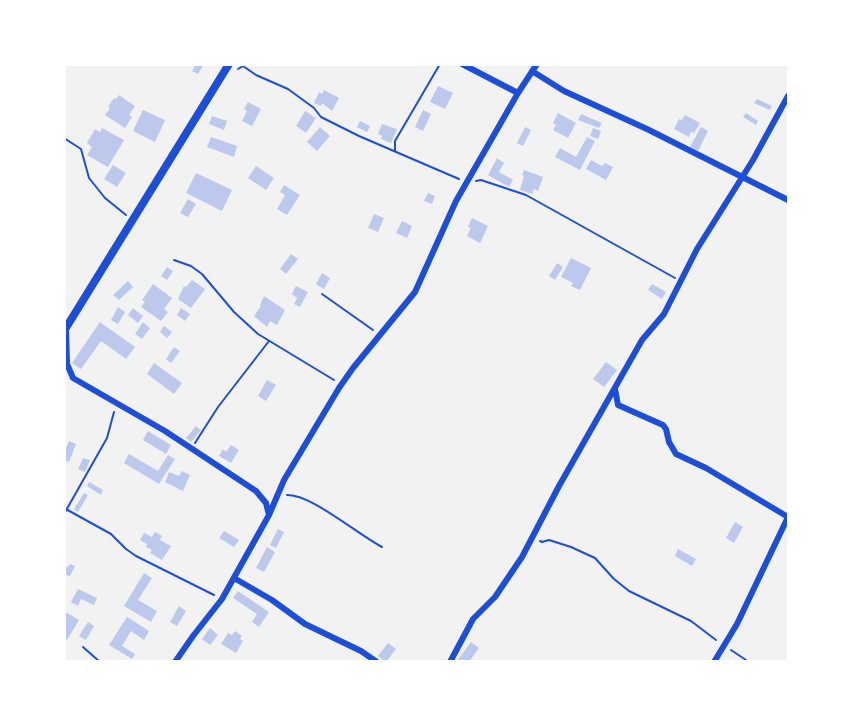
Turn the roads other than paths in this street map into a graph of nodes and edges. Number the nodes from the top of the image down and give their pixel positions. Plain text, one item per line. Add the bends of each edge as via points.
1 (462, 64) edge
2 (537, 64) edge
3 (232, 68) edge
4 (532, 71) junction
5 (518, 93) junction
6 (789, 96) edge
7 (742, 177) junction
8 (789, 200) edge
9 (65, 329) edge
10 (615, 389) junction
11 (269, 515) junction
12 (788, 517) edge
13 (234, 578) junction
14 (175, 662) edge
15 (377, 662) edge
16 (450, 662) edge
17 (714, 662) edge

1 - 5 street
2 - 4 street
3 - 9 street
4 - 5 street
4 - 7 street via 564,91
5 - 11 street via 466,182 416,292 341,385 284,480
6 - 7 street
7 - 8 street
7 - 10 street via 697,249 664,314 642,340
9 - 11 street via 67,364 73,378 256,491 266,503
10 - 12 street via 618,405 663,425 676,454
10 - 16 street via 522,557 495,597 471,622
11 - 13 street
12 - 17 street
13 - 14 street
13 - 15 street via 305,624

